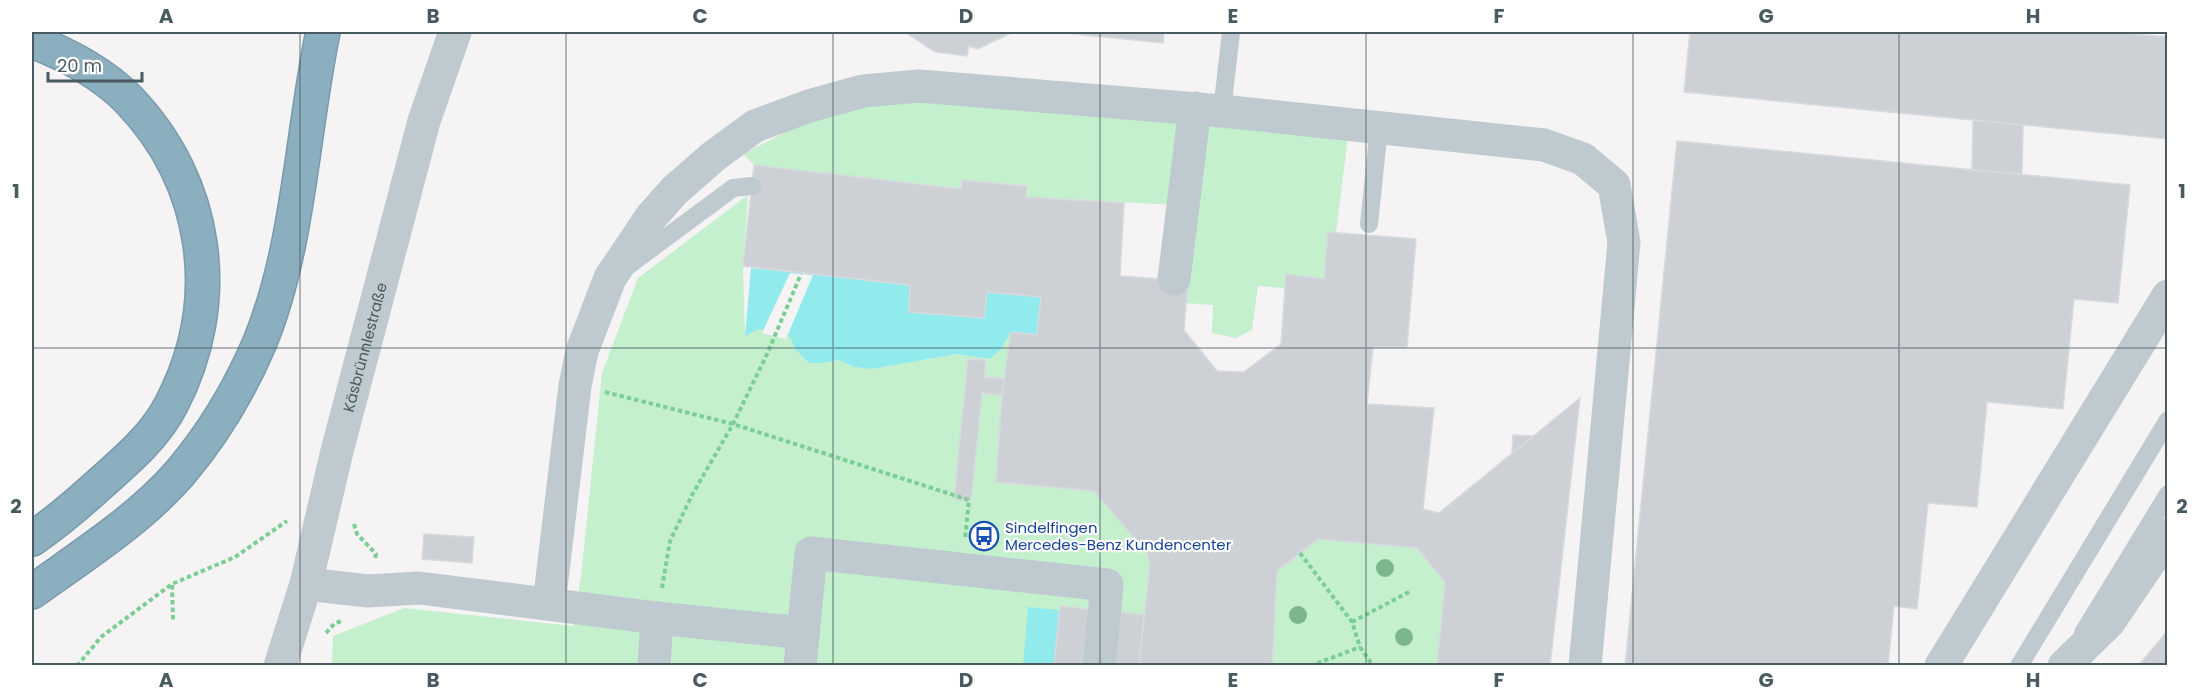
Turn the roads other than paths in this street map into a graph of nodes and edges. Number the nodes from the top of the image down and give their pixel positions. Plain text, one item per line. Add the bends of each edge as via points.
1 (323, 32) edge
2 (456, 32) edge
3 (1231, 32) edge
4 (32, 41) edge
5 (1209, 109) junction
6 (1379, 128) junction
7 (752, 186) dead end
8 (1369, 224) dead end
9 (610, 278) junction
10 (1174, 279) dead end
11 (2168, 296) edge
12 (2168, 420) edge
13 (2168, 494) edge
14 (2168, 535) edge
15 (32, 539) edge
16 (306, 584) junction
17 (32, 592) edge
18 (549, 604) junction
19 (657, 618) junction
20 (803, 633) junction
21 (280, 666) edge
22 (654, 666) edge
23 (800, 666) edge
24 (1100, 666) edge
25 (1586, 666) edge
26 (1941, 666) edge
27 (2019, 666) edge
28 (2063, 666) edge

1 - 17 highway via 283,263 260,340 228,407 179,474 145,507
2 - 16 street, Käsbrünnlestraße via 424,122
3 - 5 lane
4 - 15 highway via 93,72 127,98 152,127 190,198 199,231 203,274 195,341 170,406 129,459
5 - 6 street
5 - 9 street via 919,86 863,91 808,106 755,126 714,156 651,217
5 - 10 street
6 - 8 lane
6 - 25 street via 1544,145 1583,159 1614,185 1624,242
7 - 9 lane via 733,188
9 - 18 street via 582,351 575,386
11 - 26 street
12 - 27 lane
13 - 28 lane
14 - 28 street via 2109,622
16 - 18 street via 368,591 419,588
16 - 21 street, Käsbrünnlestraße
18 - 19 street
19 - 20 street
19 - 22 street
20 - 23 street
20 - 24 street via 811,553 1107,585

